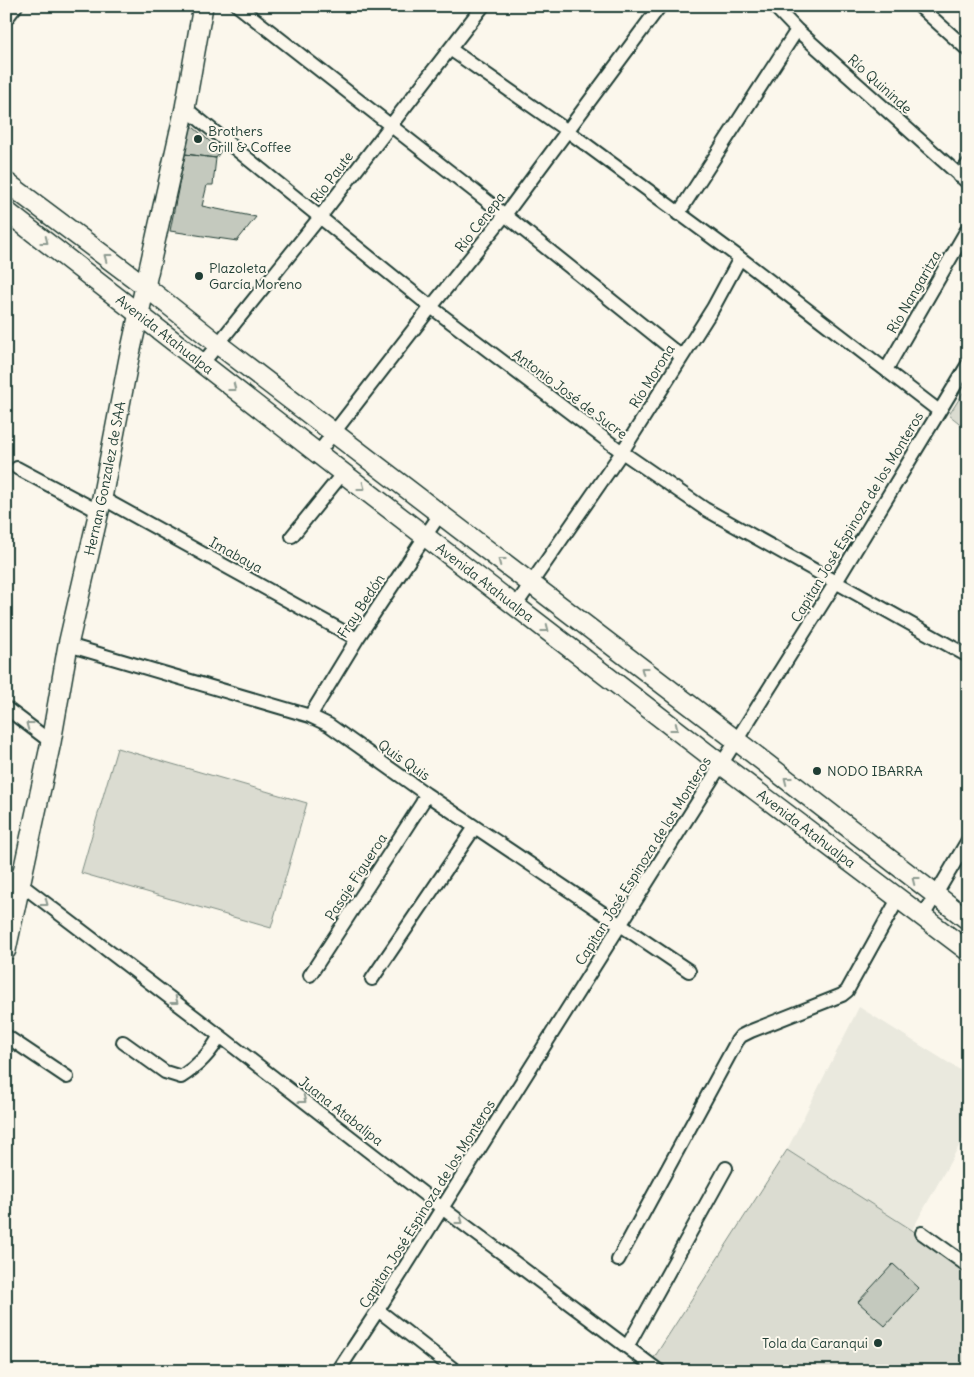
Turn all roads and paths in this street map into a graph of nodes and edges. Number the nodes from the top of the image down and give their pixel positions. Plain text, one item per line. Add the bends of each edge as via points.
1 (16, 6) edge
2 (203, 6) edge
3 (238, 6) edge
4 (483, 6) edge
5 (660, 6) edge
6 (774, 6) edge
7 (919, 6) edge
8 (6, 19) edge
9 (797, 30) junction
10 (450, 49) junction
11 (968, 50) edge
12 (185, 108) junction
13 (391, 125) junction
14 (568, 132) junction
15 (968, 164) edge
16 (963, 180) edge
17 (6, 182) edge
18 (6, 211) edge
19 (678, 214) junction
20 (505, 215) junction
21 (320, 217) junction
22 (968, 228) edge
23 (740, 258) junction
24 (146, 287) junction
25 (431, 307) junction
26 (140, 314) junction
27 (219, 345) junction
28 (682, 357) junction
29 (202, 364) junction
30 (968, 364) edge
31 (886, 370) junction
32 (939, 411) junction
33 (334, 433) junction
34 (622, 452) junction
35 (318, 453) junction
36 (17, 468) dead end
37 (343, 473) junction
38 (100, 504) junction
39 (440, 514) junction
40 (292, 536) dead end
41 (426, 536) junction
42 (836, 582) junction
43 (530, 584) junction
44 (516, 605) junction
45 (357, 639) junction
46 (68, 645) junction
47 (968, 656) edge
48 (6, 708) edge
49 (310, 716) junction
50 (737, 741) junction
51 (51, 742) junction
52 (722, 764) junction
53 (426, 794) junction
54 (475, 827) junction
55 (968, 840) edge
56 (14, 879) edge
57 (936, 896) junction
58 (898, 899) junction
59 (922, 918) junction
60 (968, 920) edge
61 (621, 925) junction
62 (6, 950) edge
63 (968, 951) edge
64 (689, 971) dead end
65 (310, 975) dead end
66 (372, 978) dead end
67 (6, 1036) edge
68 (220, 1036) junction
69 (123, 1042) dead end
70 (67, 1077) dead end
71 (726, 1168) dead end
72 (442, 1208) junction
73 (922, 1233) dead end
74 (618, 1260) dead end
75 (968, 1266) edge
76 (378, 1310) junction
77 (627, 1346) junction
78 (338, 1371) edge
79 (456, 1371) edge
80 (659, 1371) edge

1 - 8 street
2 - 12 main road, Hernan Gonzalez de SAA
3 - 13 street
4 - 10 street, Río Paute
5 - 14 street, Río Cenepa
6 - 9 street, Río Quininde
7 - 11 street
9 - 16 street, Río Quininde
9 - 19 street
10 - 13 street, Río Paute
10 - 14 street
12 - 21 street, Antonio José de Sucre
12 - 24 main road, Hernan Gonzalez de SAA
13 - 20 street
13 - 21 street, Río Paute
14 - 19 street
14 - 20 street, Río Cenepa
15 - 16 street
24 -> 17 main road, Avenida Atahualpa
18 -> 26 main road, Avenida Atahualpa
19 - 23 street
20 - 25 street, Río Cenepa
20 - 28 street
21 - 25 street, Antonio José de Sucre
21 - 27 street, Río Paute
22 - 31 street, Río Nangaritza
23 - 28 street, Río Morona
23 - 31 street
24 - 26 main road, Hernan Gonzalez de SAA
24 - 27 main road, Avenida Atahualpa
25 - 33 street, Río Cenepa
25 - 34 street, Antonio José de Sucre
26 - 29 main road, Avenida Atahualpa
26 - 38 main road, Hernan Gonzalez de SAA
27 - 29 street, Río Paute
27 - 33 main road, Avenida Atahualpa
28 - 34 street, Río Morona
29 -> 35 main road, Avenida Atahualpa
30 - 32 street, Capitan José Espinoza de los Monteros
31 - 32 street
32 - 42 street, Capitan José Espinoza de los Monteros
33 - 35 street, Río Cenepa
33 - 39 main road, Avenida Atahualpa
34 - 42 street, Antonio José de Sucre via 705,509
34 - 43 street, Río Morona
35 - 37 main road, Avenida Atahualpa
36 - 38 street, Imabaya
37 - 40 street
37 -> 41 main road, Avenida Atahualpa
38 - 45 street, Imabaya
38 - 46 main road, Hernan Gonzalez de SAA
39 - 41 street, Fray Bedón
43 -> 39 main road, Avenida Atahualpa
41 - 44 main road, Avenida Atahualpa
41 - 45 street, Fray Bedón
42 - 47 street, Antonio José de Sucre
42 - 50 street, Capitan José Espinoza de los Monteros
43 - 44 street, Río Morona
50 -> 43 main road, Avenida Atahualpa
44 -> 52 main road, Avenida Atahualpa
45 - 49 street, Fray Bedón
46 - 49 street, Quis Quis
46 - 51 main road, Hernan Gonzalez de SAA
51 -> 48 street
49 - 53 street, Quis Quis via 329,725
50 - 52 street, Capitan José Espinoza de los Monteros
57 -> 50 main road, Avenida Atahualpa
51 - 56 main road, Hernan Gonzalez de SAA
52 - 58 main road, Avenida Atahualpa
52 - 61 street, Capitan José Espinoza de los Monteros
53 - 54 street, Quis Quis
53 - 65 street, Pasaje Figueroa
54 - 61 street, Quis Quis
54 - 66 street
55 - 57 street
56 - 62 main road, Hernan Gonzalez de SAA
56 -> 68 street, Juana Atabalipa
57 - 59 street
57 - 60 main road, Avenida Atahualpa
58 - 59 main road, Avenida Atahualpa
58 - 74 street via 847,991 750,1031 737,1041
59 - 63 main road, Avenida Atahualpa
61 - 64 street, Quis Quis
61 - 72 street, Capitan José Espinoza de los Monteros
67 - 70 street
68 - 69 street via 196,1067 181,1077 165,1072
68 -> 72 street, Juana Atabalipa
71 - 77 street
72 - 76 street, Capitan José Espinoza de los Monteros
72 -> 77 street, Juana Atabalipa
73 - 75 street
76 - 78 street, Capitan José Espinoza de los Monteros
76 - 79 street
77 - 80 street, Juana Atabalipa

